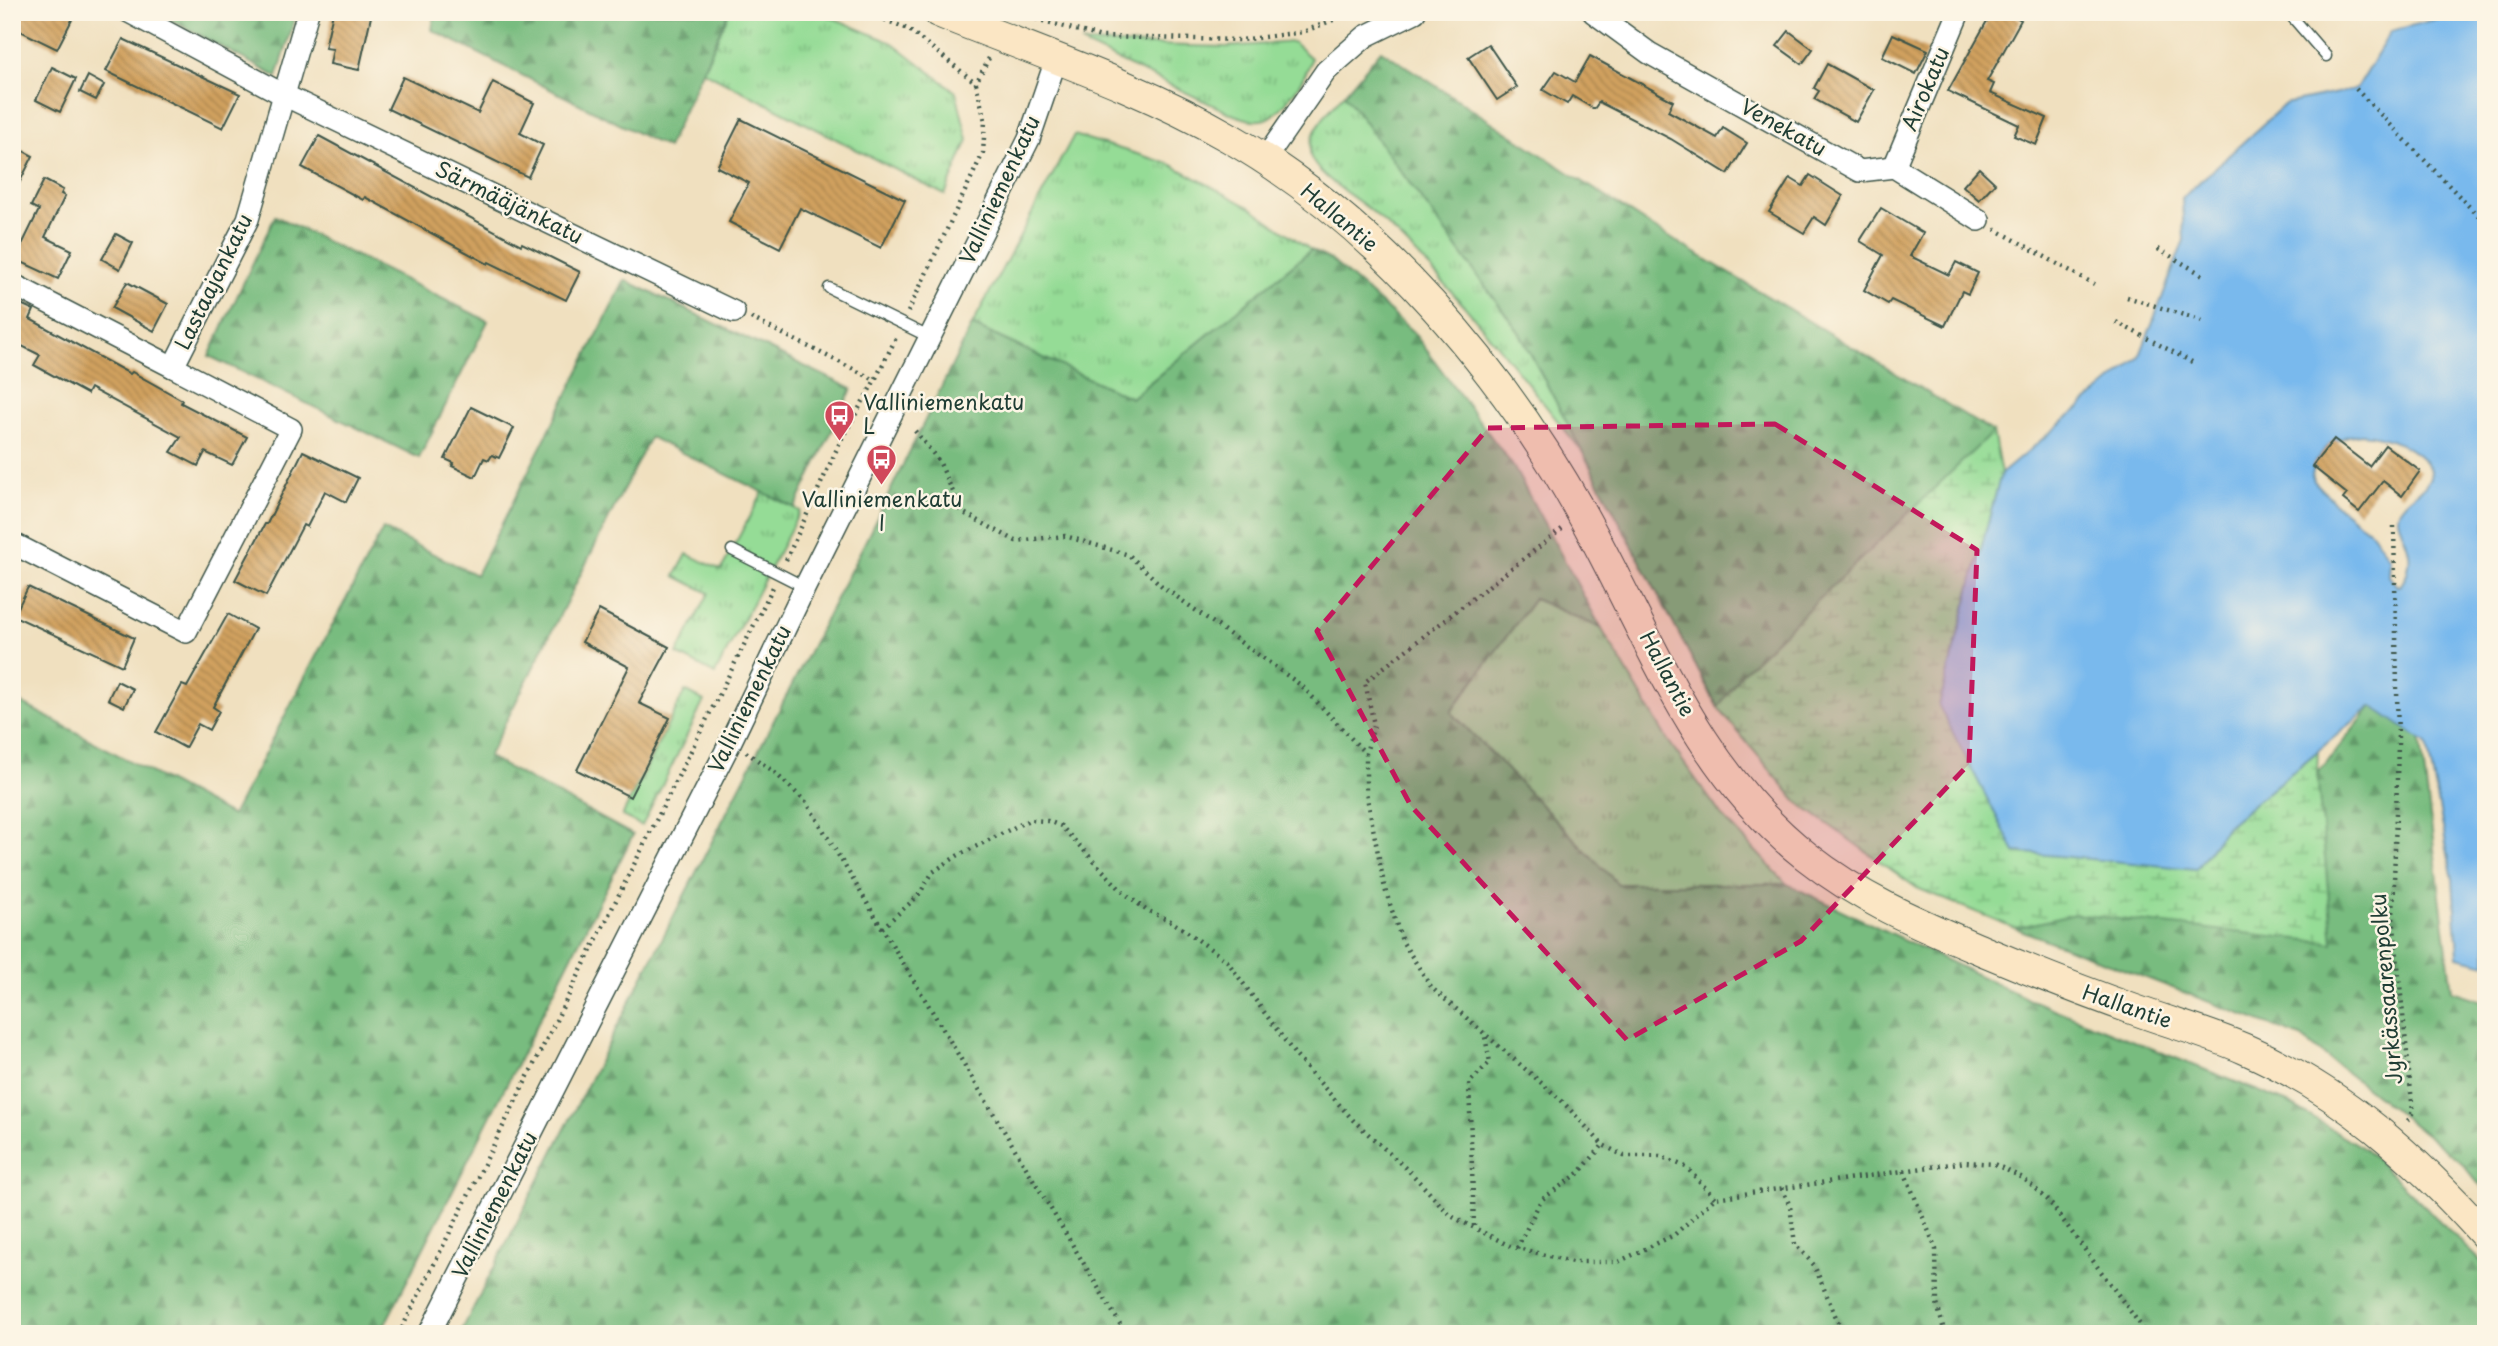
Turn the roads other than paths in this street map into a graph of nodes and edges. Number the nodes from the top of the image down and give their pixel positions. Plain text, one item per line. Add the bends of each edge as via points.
1 (129, 12) edge
2 (308, 12) edge
3 (938, 12) edge
4 (1415, 12) edge
5 (1593, 12) edge
6 (1959, 12) edge
7 (2288, 12) edge
8 (2326, 56) dead end
9 (1057, 57) junction
10 (284, 95) junction
11 (1265, 159) junction
12 (1894, 166) junction
13 (1979, 220) road end
14 (12, 284) edge
15 (829, 288) dead end
16 (734, 312) road end
17 (929, 337) junction
18 (173, 367) junction
19 (12, 543) edge
20 (732, 550) dead end
21 (805, 587) junction
22 (2486, 1236) edge
23 (429, 1334) edge

1 - 10 street, Särmääjänkatu
2 - 10 street, Lastaajankatu
3 - 9 street, Hallantie
4 - 11 street via 1366,36 1326,71
5 - 12 street, Venekatu via 1649,53 1860,172
6 - 12 street, Airokatu
7 - 8 lane
9 - 11 street, Hallantie via 1192,118
9 - 17 street, Valliniemenkatu via 1029,139
10 - 16 street, Särmääjänkatu
10 - 18 street, Lastaajankatu via 248,219
11 - 22 street, Hallantie via 1395,266 1509,399 1581,513 1710,752 1743,798 1772,828 1848,887 1894,913 2079,991 2241,1047 2281,1066 2394,1142
12 - 13 street
14 - 18 street
15 - 17 lane
17 - 21 street, Valliniemenkatu
18 - 19 street, Lastaajankatu via 291,429 186,632
20 - 21 lane
21 - 23 street, Valliniemenkatu

